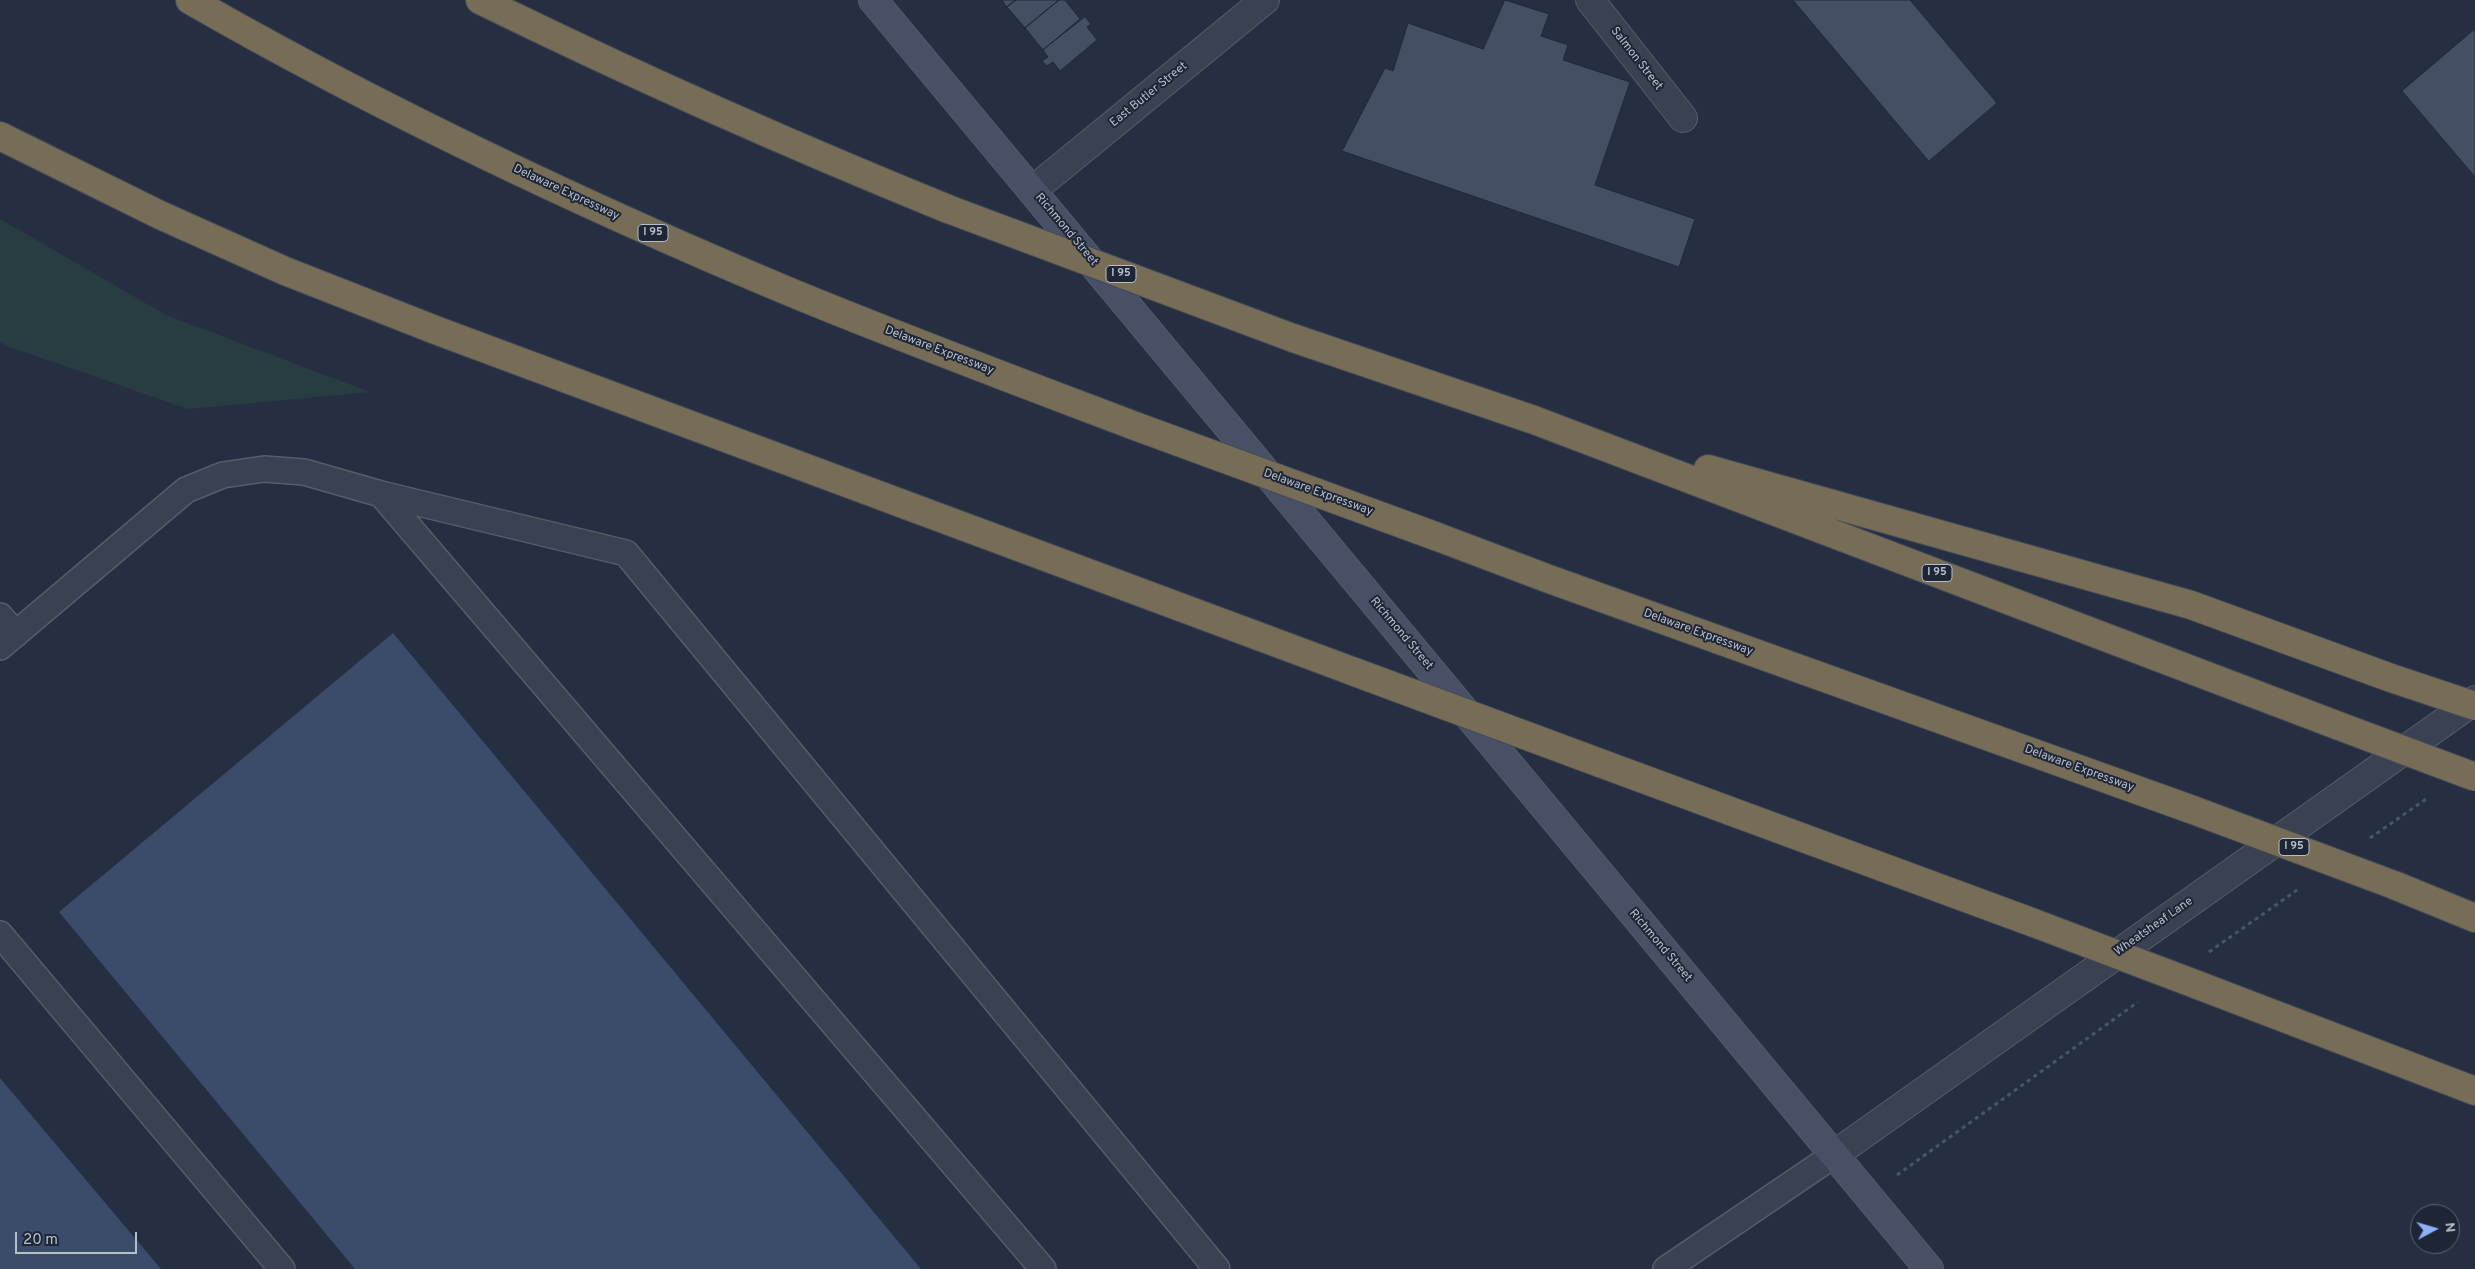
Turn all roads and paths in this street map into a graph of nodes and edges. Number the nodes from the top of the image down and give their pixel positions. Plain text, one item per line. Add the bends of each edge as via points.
1 (190, 0) edge
2 (480, 0) edge
3 (873, 0) edge
4 (1265, 0) edge
5 (1590, 0) edge
6 (1683, 118) dead end
7 (0, 136) edge
8 (1033, 190) junction
9 (1534, 420) junction
10 (381, 494) junction
11 (5, 632) edge
12 (2475, 700) edge
13 (2475, 706) edge
14 (2475, 777) edge
15 (2475, 918) edge
16 (0, 934) edge
17 (2475, 1091) edge
18 (1834, 1155) junction
19 (1204, 1265) edge
20 (282, 1269) edge
21 (1043, 1269) edge
22 (1666, 1269) edge
23 (1929, 1269) edge

1 - 15 highway, Delaware Expressway / I 95, bridge via 380,104 650,232 930,348 1549,580 2193,810
2 - 9 highway, I 95, bridge via 744,125 948,209 1293,338
3 - 8 main road, Richmond Street
4 - 8 street, East Butler Street
5 - 6 street, Salmon Street
7 - 17 highway, bridge via 160,215 294,275 438,332 2034,923
8 - 18 main road, Richmond Street
9 - 13 highway, bridge via 2191,605
9 - 14 highway, I 95, bridge
10 - 11 lane via 304,472 264,469 223,475 186,490
10 - 19 lane via 626,553
10 - 21 lane
12 - 18 street, Wheatsheaf Lane
16 - 20 lane
18 - 22 lane
18 - 23 main road, Richmond Street

